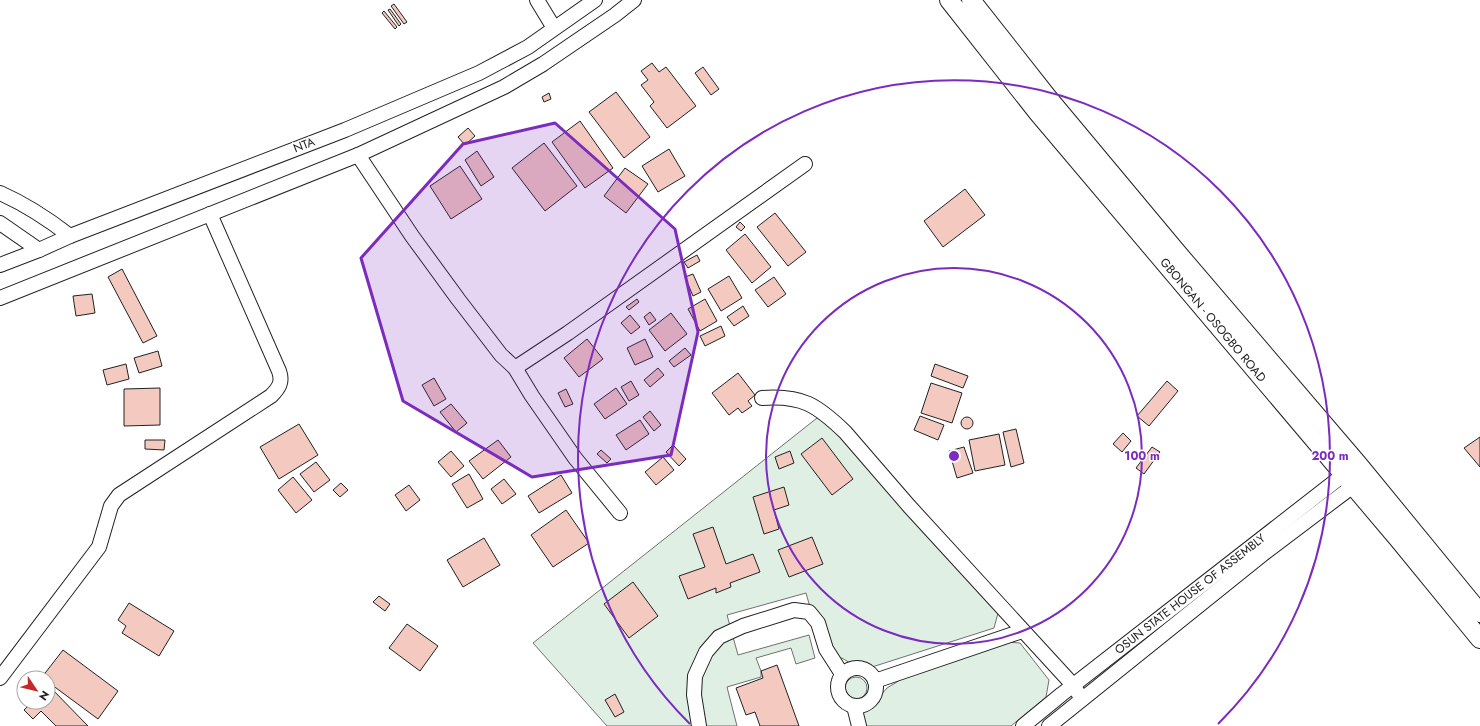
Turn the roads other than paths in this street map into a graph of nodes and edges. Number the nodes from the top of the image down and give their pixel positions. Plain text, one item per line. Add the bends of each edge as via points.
1 (537, 0) edge
2 (595, 0) edge
3 (634, 0) edge
4 (949, 0) edge
5 (971, 0) edge
6 (554, 28) junction
7 (358, 155) junction
8 (805, 164) dead end
9 (0, 193) edge
10 (210, 214) junction
11 (0, 223) edge
12 (70, 236) junction
13 (39, 250) junction
14 (0, 265) edge
15 (0, 298) edge
16 (515, 368) junction
17 (762, 398) dead end
18 (1355, 475) junction
19 (620, 513) dead end
20 (1480, 613) edge
21 (1022, 631) junction
22 (1480, 639) edge
23 (842, 674) junction
24 (0, 678) edge
25 (875, 681) junction
26 (1073, 685) junction
27 (1082, 699) junction
28 (854, 706) junction
29 (699, 726) edge
30 (859, 726) edge
31 (1023, 726) edge
32 (1049, 726) edge

1 - 6 street
2 - 6 street, NTA
3 - 7 street via 615,16 504,87
4 - 18 main road, GBONGAN - OSOGBO ROAD via 1038,113
5 - 18 main road, GBONGAN - OSOGBO ROAD
6 - 12 street, NTA via 528,47 479,73 345,130
7 - 10 street
7 - 16 street via 458,299 501,355
8 - 16 street
9 - 12 street via 46,217
10 - 15 street
10 - 24 street via 282,378 280,386 271,396 119,495 111,506 99,547
11 - 13 street
12 - 13 street, NTA
13 - 14 street, NTA
16 - 19 street via 575,458
17 - 21 street via 803,401 829,417
18 - 20 main road, GBONGAN - OSOGBO ROAD
18 - 22 main road, GBONGAN - OSOGBO ROAD
18 - 26 street, OSUN STATE HOUSE OF ASSEMBLY
18 - 27 street, OSUN STATE HOUSE OF ASSEMBLY via 1263,554
21 - 25 street
21 - 26 street
23 - 25 street via 850,669 862,668 868,671
23 - 28 street via 838,682 839,694 848,704
23 - 29 street via 826,649 818,622 809,612 794,610 743,626 719,637 706,652 695,676 694,695
25 - 28 street via 872,699
26 - 27 street
26 - 31 street, OSUN STATE HOUSE OF ASSEMBLY
27 - 32 street, OSUN STATE HOUSE OF ASSEMBLY
28 - 30 street

